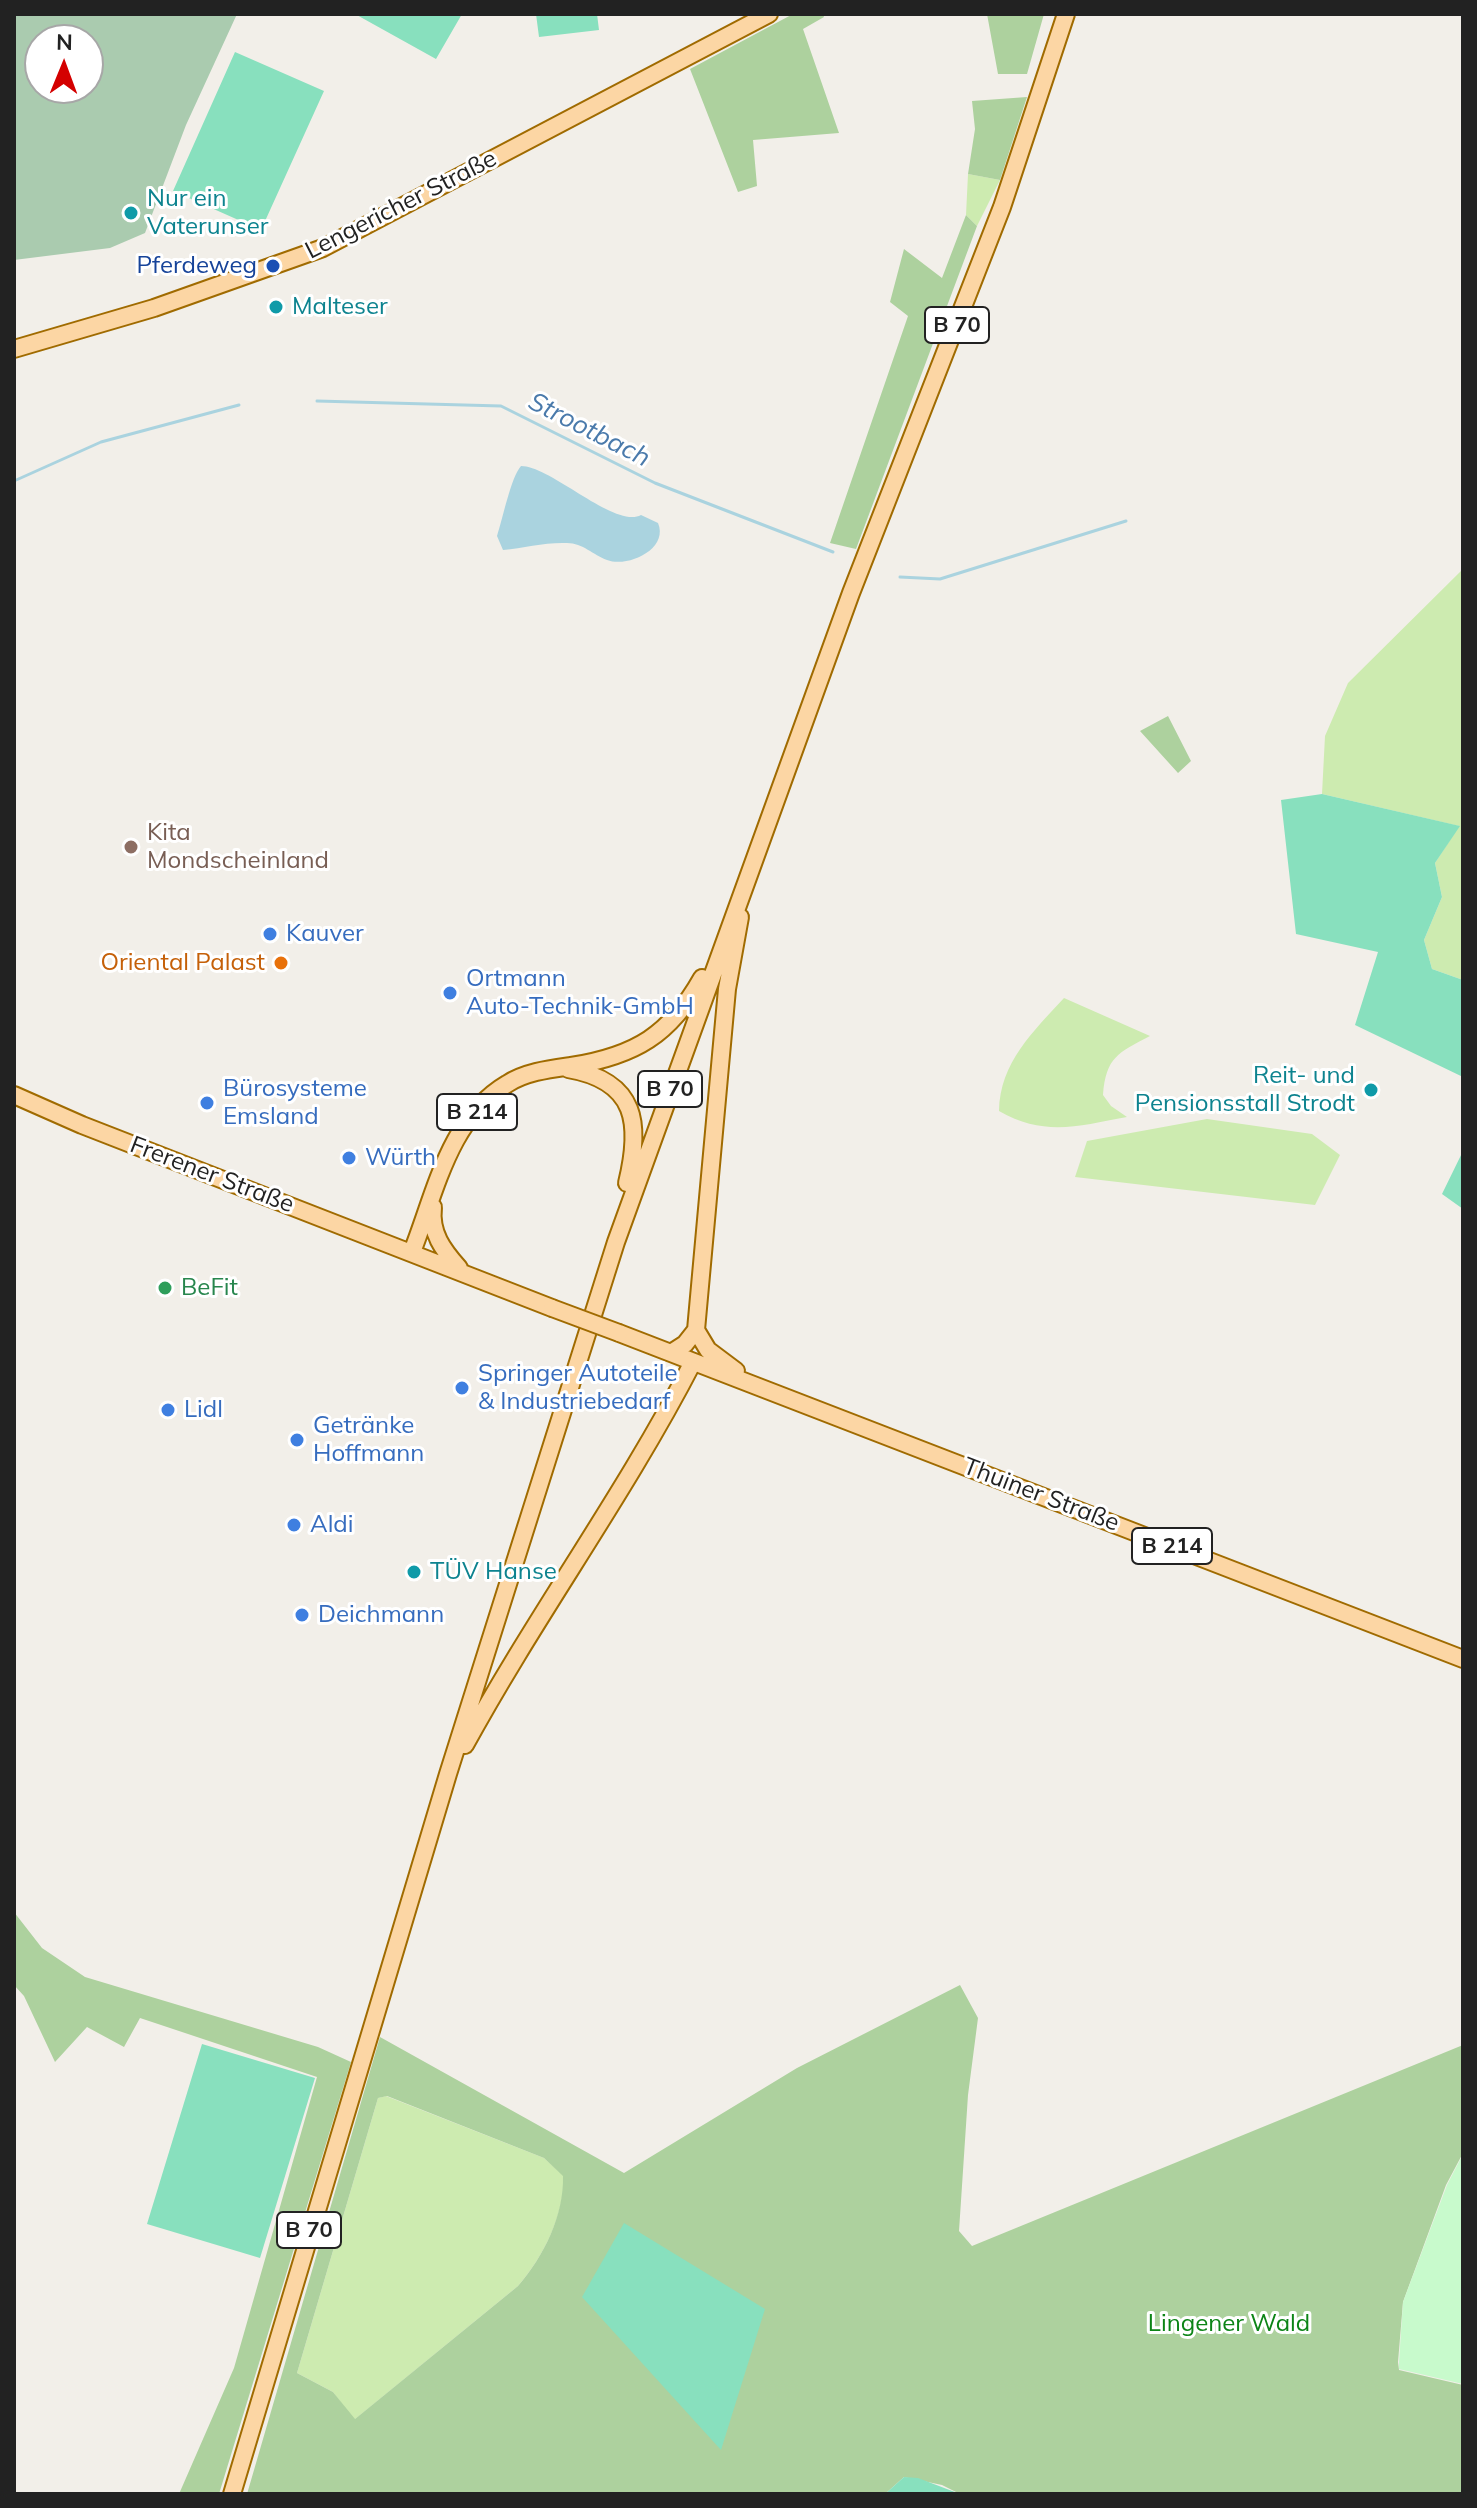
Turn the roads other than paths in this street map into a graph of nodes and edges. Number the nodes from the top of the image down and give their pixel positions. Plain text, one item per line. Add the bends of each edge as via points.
1 (769, 14) edge
2 (1066, 14) edge
3 (14, 349) edge
4 (750, 869) junction
5 (724, 937) junction
6 (559, 1068) junction
7 (14, 1095) edge
8 (434, 1196) junction
9 (616, 1242) junction
10 (412, 1252) junction
11 (462, 1272) junction
12 (696, 1330) junction
13 (671, 1353) junction
14 (693, 1362) junction
15 (750, 1382) junction
16 (1463, 1659) edge
17 (448, 1774) junction
18 (232, 2494) edge

1 - 3 main road, Lengericher Straße via 323,248 154,308
2 - 4 main road, B 70 via 967,301 851,593
4 - 5 main road, B 70
4 - 12 main road via 727,989
5 - 6 main road via 694,992 663,1032 619,1057
5 - 9 main road, B 70
6 - 8 main road, B 214 via 507,1083 486,1101 451,1148
6 - 9 main road via 605,1081 628,1104 635,1123 635,1150
7 - 10 main road, Frerener Straße
8 - 10 main road, B 214
8 - 11 main road, B 214 via 435,1233
9 - 17 main road, B 70
10 - 11 main road, B 214
11 - 13 main road, Thuiner Straße / B 214, bridge
12 - 13 main road
12 - 15 main road, B 214 via 708,1350
13 - 14 main road, Thuiner Straße / B 214
14 - 15 main road, Thuiner Straße / B 214
14 - 17 main road via 515,1653
15 - 16 main road, Thuiner Straße / B 214
17 - 18 main road, B 70

